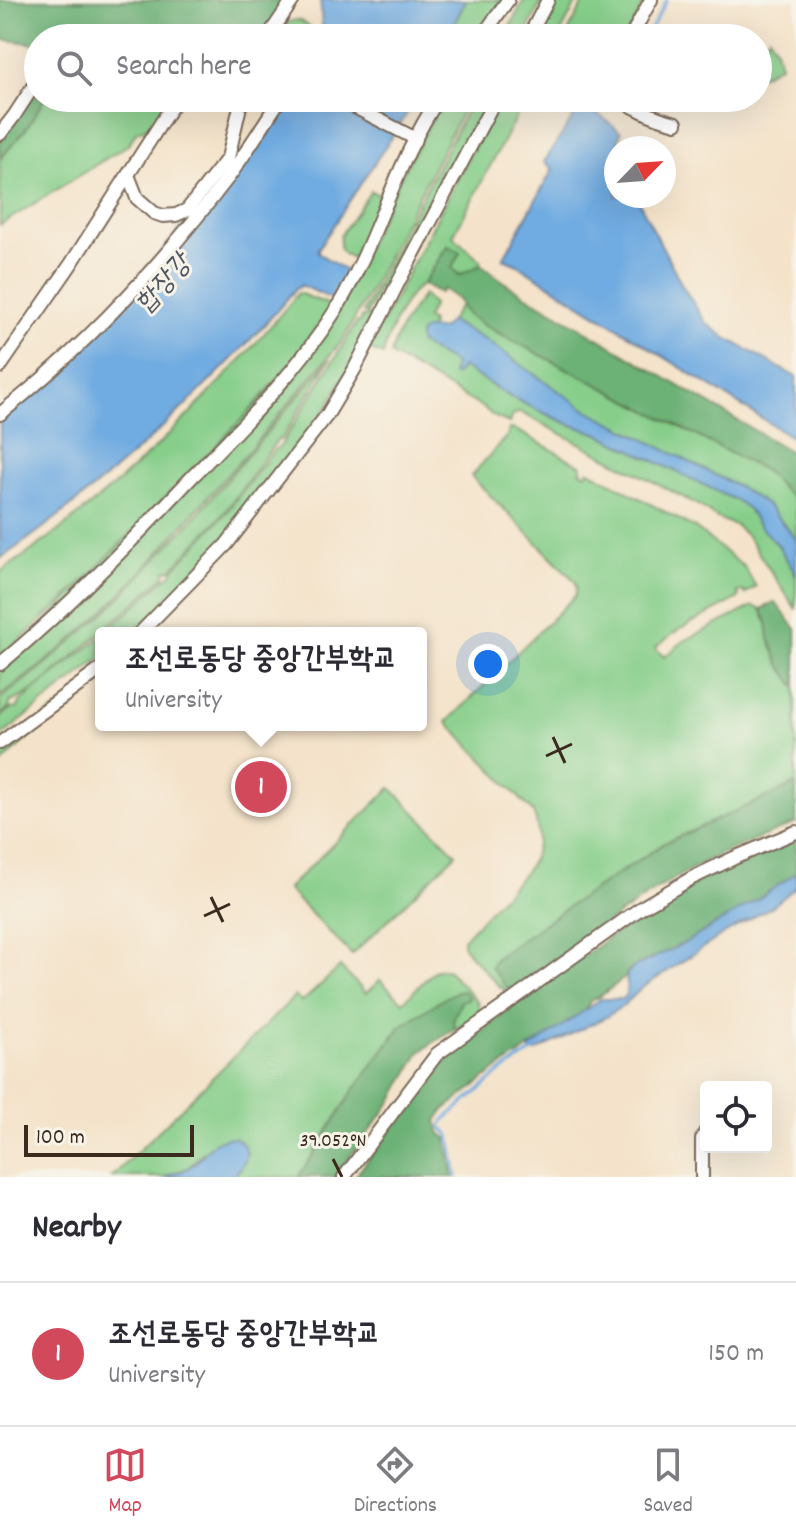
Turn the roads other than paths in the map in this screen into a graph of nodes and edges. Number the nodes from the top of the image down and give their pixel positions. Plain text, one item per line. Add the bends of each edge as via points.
1 (293, 0) edge
2 (508, 0) edge
3 (548, 0) edge
4 (651, 0) edge
5 (277, 24) edge
6 (491, 24) edge
7 (535, 24) edge
8 (638, 24) edge
9 (24, 101) edge
10 (168, 112) edge
11 (239, 112) edge
12 (272, 112) edge
13 (363, 112) edge
14 (431, 112) edge
15 (489, 112) edge
16 (643, 112) edge
17 (676, 123) dead end
18 (0, 134) edge
19 (416, 139) junction
20 (228, 158) junction
21 (232, 172) junction
22 (128, 175) junction
23 (204, 207) junction
24 (187, 210) junction
25 (0, 367) edge
26 (0, 414) edge
27 (146, 627) edge
28 (0, 664) edge
29 (95, 673) edge
30 (0, 743) edge
31 (796, 832) edge
32 (702, 1153) edge
33 (344, 1177) edge
34 (702, 1177) edge

1 - 5 street
2 - 6 street
3 - 7 street
4 - 8 street
9 - 18 street
10 - 22 street
11 - 20 street
12 - 21 street
13 - 19 street
14 - 19 street
15 - 27 street via 327,415 226,545
16 - 17 street
19 - 28 street via 355,276 319,336 248,419 82,591
20 - 21 street
20 - 24 street
21 - 23 street
22 - 24 street via 137,198 154,213
22 - 25 street
23 - 24 street
23 - 26 street via 93,332
29 - 30 street
31 - 33 street via 692,878 641,908 437,1054
32 - 34 street

